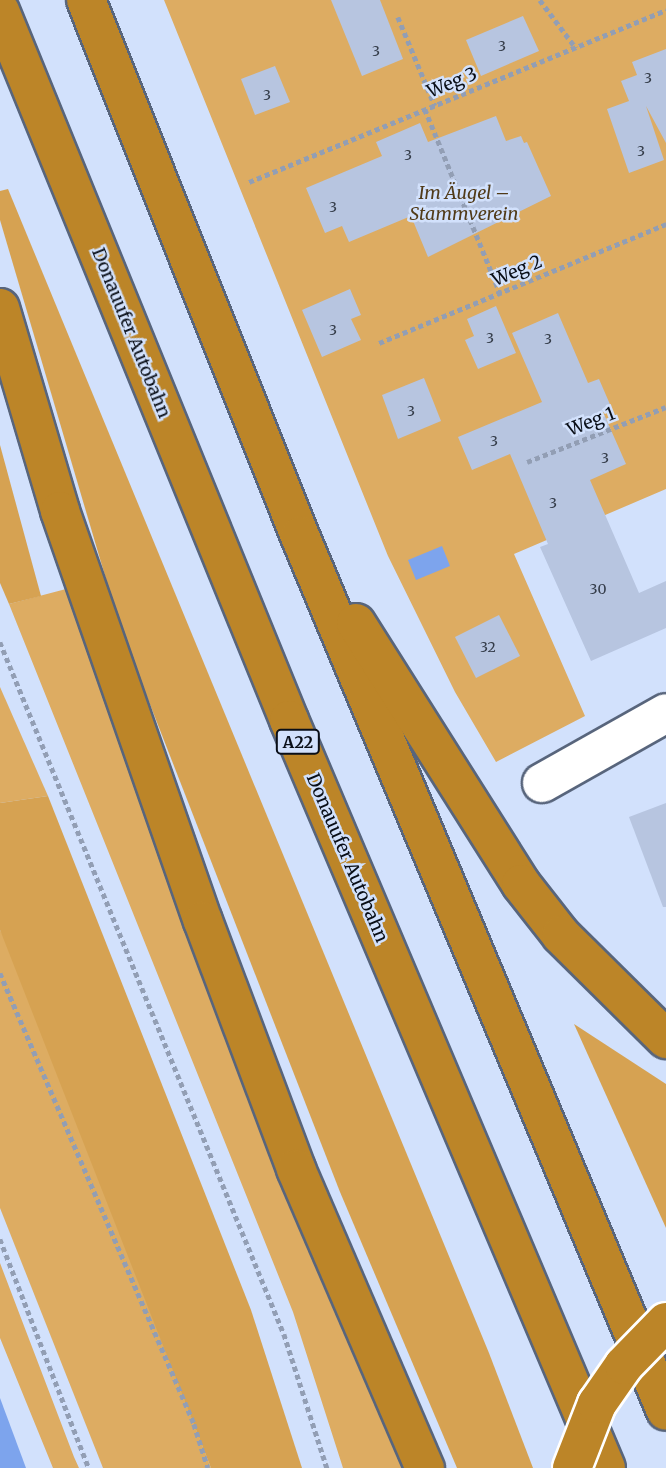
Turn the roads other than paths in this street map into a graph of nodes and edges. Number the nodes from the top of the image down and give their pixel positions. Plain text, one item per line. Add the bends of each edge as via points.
1 (86, 0) edge
2 (0, 11) edge
3 (0, 308) edge
4 (300, 536) junction
5 (666, 713) edge
6 (542, 783) dead end
7 (666, 1039) edge
8 (666, 1322) edge
9 (666, 1411) edge
10 (425, 1468) edge
11 (572, 1468) edge
12 (606, 1468) edge

1 - 4 highway
2 - 12 highway, Donauufer Autobahn / A22 via 289,720
3 - 10 highway via 60,511 203,921 296,1169
4 - 7 highway via 520,884 561,935
4 - 9 highway
5 - 6 street
8 - 11 highway, bridge via 624,1365 597,1404

